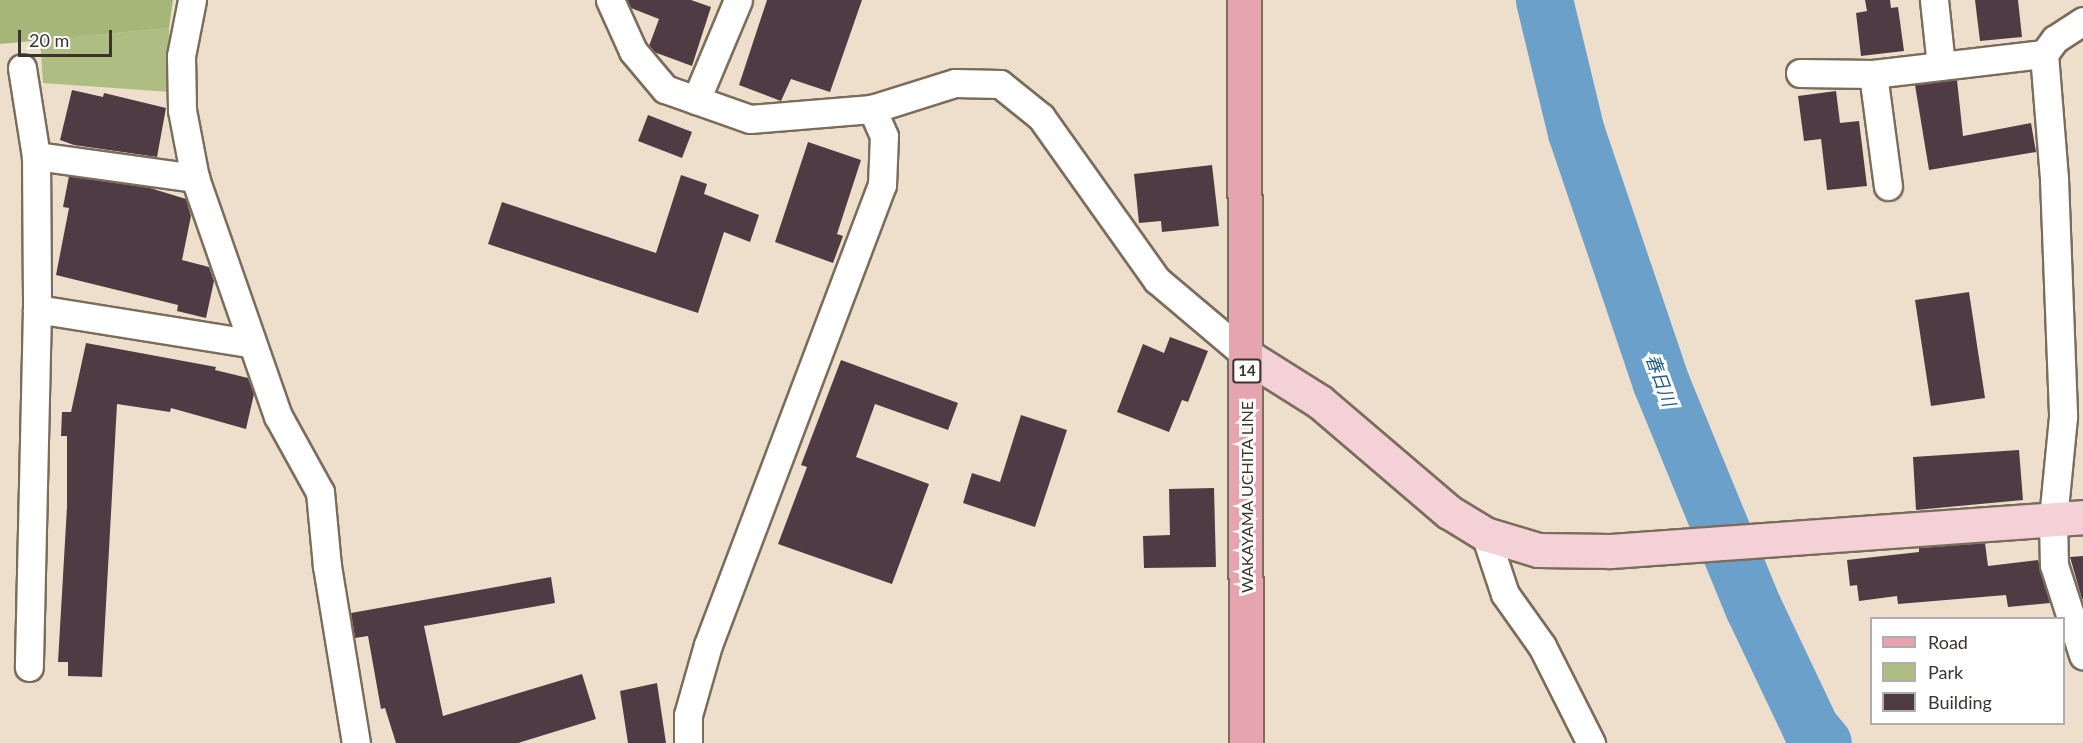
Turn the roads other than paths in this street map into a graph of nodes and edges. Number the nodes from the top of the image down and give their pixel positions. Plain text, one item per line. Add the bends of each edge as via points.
1 (192, 0) edge
2 (610, 0) edge
3 (738, 0) edge
4 (1244, 0) edge
5 (1934, 0) edge
6 (2083, 21) edge
7 (2044, 54) junction
8 (1941, 66) junction
9 (22, 68) dead end
10 (1800, 73) dead end
11 (1873, 74) junction
12 (696, 100) junction
13 (872, 109) junction
14 (36, 156) junction
15 (195, 178) junction
16 (1888, 186) dead end
17 (38, 309) junction
18 (250, 343) junction
19 (1247, 356) junction
20 (2068, 518) edge
21 (1485, 534) junction
22 (2083, 655) edge
23 (29, 667) dead end
24 (356, 743) edge
25 (688, 743) edge
26 (1246, 743) edge
27 (1592, 743) edge

1 - 15 street via 181,56 182,110
2 - 12 street via 633,51 665,89
3 - 12 street
4 - 19 main road, WAKAYAMA UCHITA LINE / 14
5 - 8 street
6 - 7 street via 2055,39
7 - 8 street
7 - 20 street via 2054,179
8 - 11 street
9 - 14 street
10 - 11 street
11 - 16 street
12 - 13 street via 750,119
13 - 19 street via 955,83 1000,84 1041,117 1157,280
13 - 25 street via 884,136 882,185 708,645 688,715
14 - 15 street
14 - 17 street
15 - 18 street
17 - 18 street
17 - 23 street
18 - 24 street via 279,416 320,492 327,566
19 - 21 street via 1320,402 1449,512
19 - 26 main road, WAKAYAMA UCHITA LINE / 14
20 - 21 street via 1610,551 1538,550
20 - 22 street via 2054,565
21 - 27 street via 1505,594 1542,646

